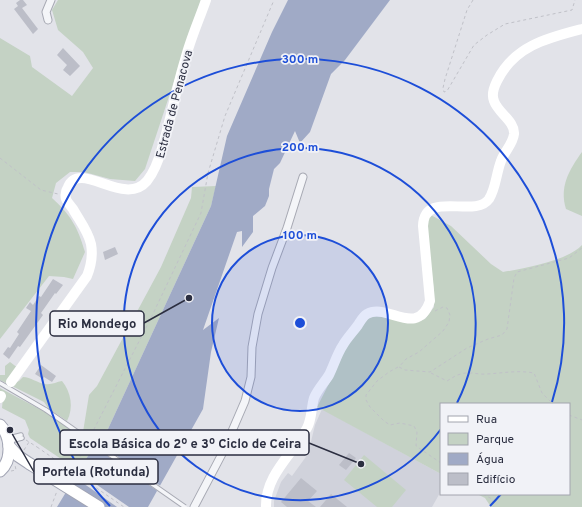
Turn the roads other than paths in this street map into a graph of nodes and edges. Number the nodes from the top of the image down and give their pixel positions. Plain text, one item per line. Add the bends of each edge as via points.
1 (51, 0) edge
2 (206, 0) edge
3 (48, 20) dead end
4 (582, 29) edge
5 (303, 177) dead end
6 (11, 382) dead end
7 (0, 383) edge
8 (0, 424) edge
9 (22, 436) dead end
10 (8, 442) junction
11 (29, 466) junction
12 (9, 467) edge
13 (90, 507) edge
14 (100, 507) edge
15 (185, 507) edge
16 (194, 507) edge
17 (266, 507) edge

1 - 3 street via 46,12
2 - 6 street, Estrada de Penacova via 185,59 157,166 148,181 129,190 85,178 74,180 68,185 66,199 91,243 91,268
4 - 17 street via 552,36 524,49 507,64 499,76 494,86 493,100 511,123 514,134 501,161 492,193 481,205 439,206 426,214 424,226 430,301 425,312 416,318 378,312 366,315 342,345 329,375 315,398 307,428 273,477 268,487
5 - 16 street via 258,314 252,347 251,377 245,401
7 - 15 lane, bridge via 46,410
8 - 10 main road
9 - 10 lane
10 - 11 main road
10 - 12 main road
11 - 12 main road
11 - 13 main road
11 - 14 main road, bridge

